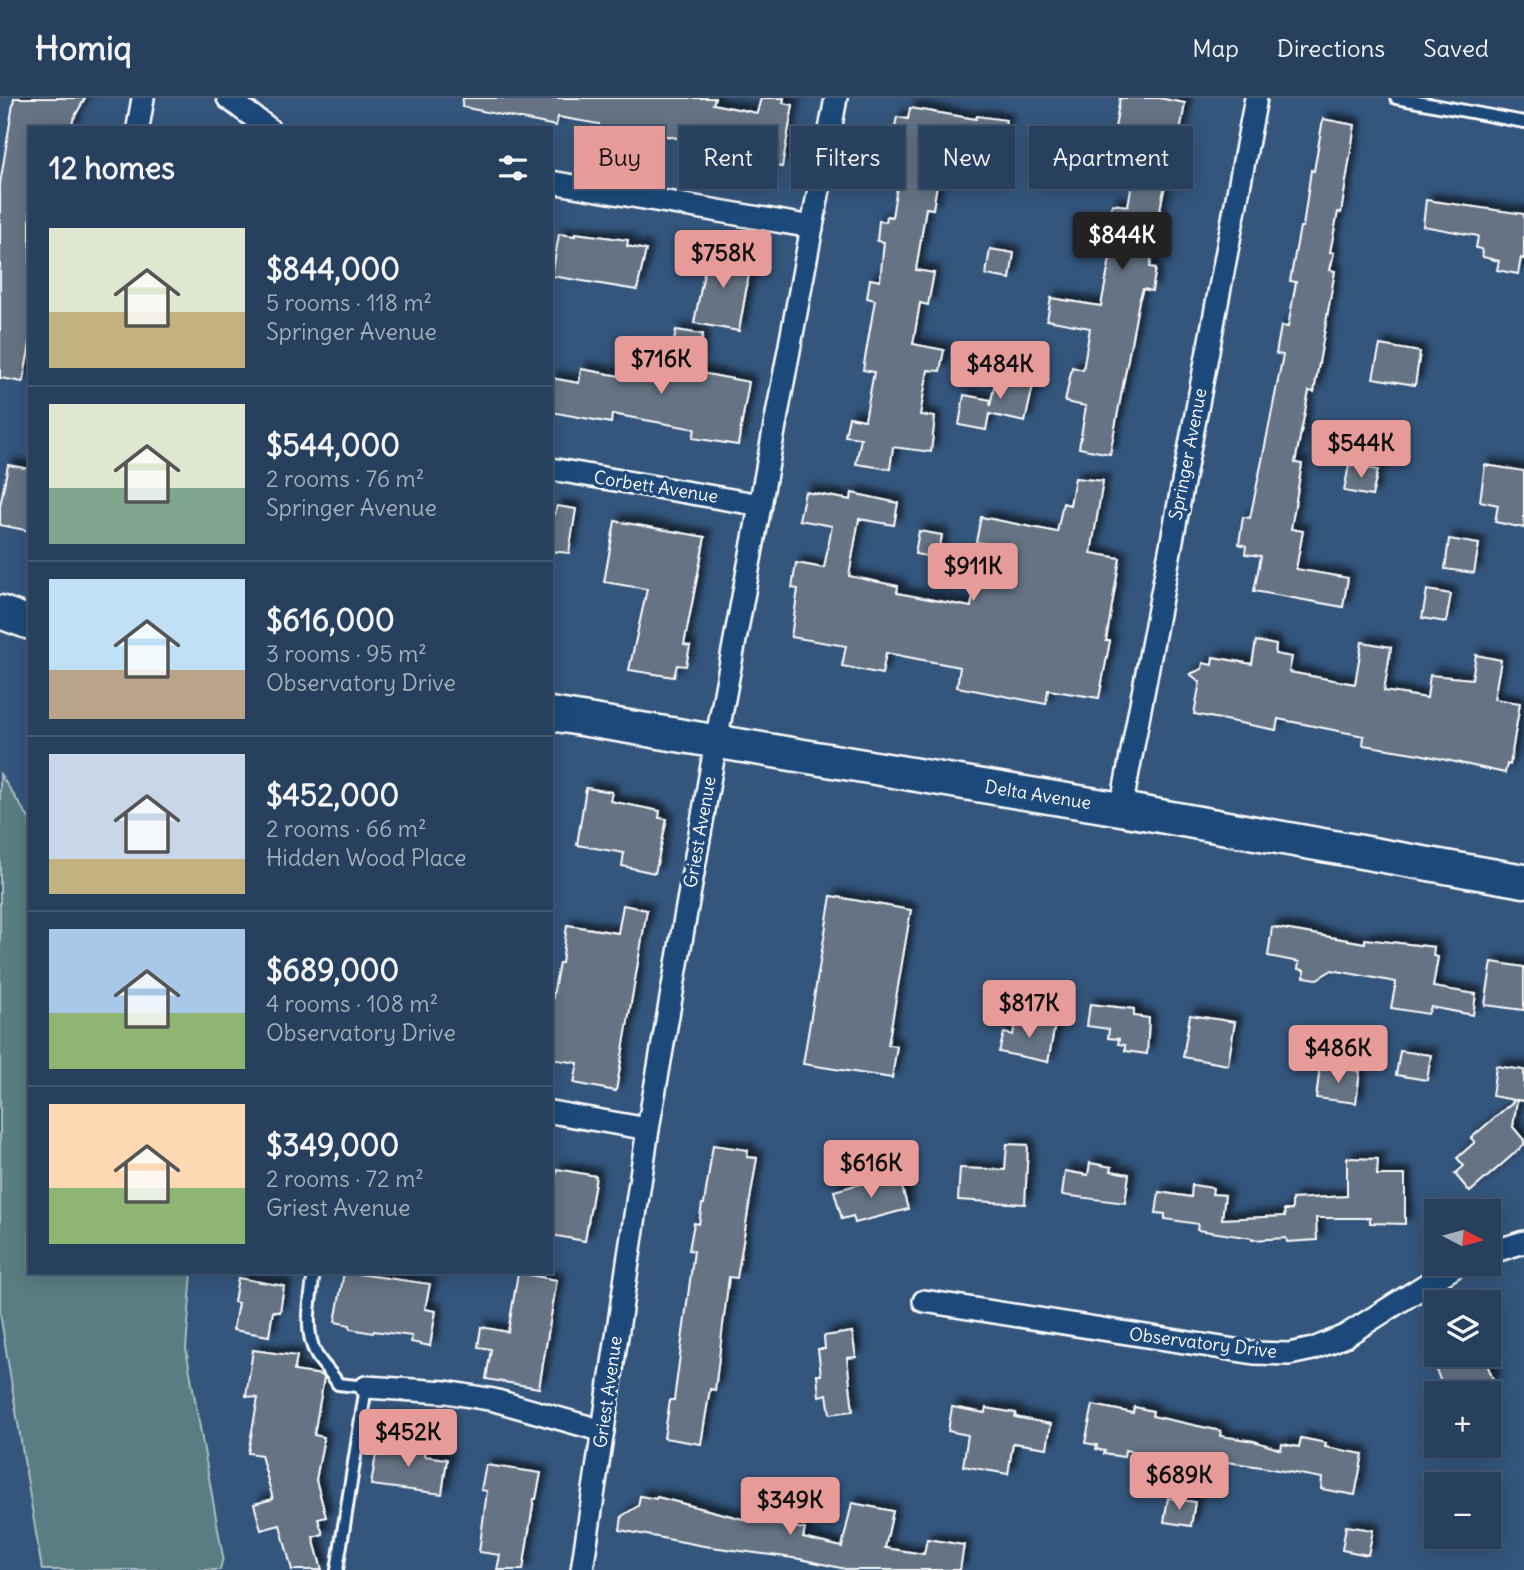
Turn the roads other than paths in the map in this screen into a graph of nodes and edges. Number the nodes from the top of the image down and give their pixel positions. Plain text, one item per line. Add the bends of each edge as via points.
1 (143, 98) edge
2 (228, 98) edge
3 (836, 98) edge
4 (1256, 98) edge
5 (1396, 98) edge
6 (1524, 122) edge
7 (138, 126) edge
8 (265, 126) edge
9 (553, 182) edge
10 (812, 227) junction
11 (553, 469) edge
12 (761, 505) junction
13 (0, 612) edge
14 (28, 622) edge
15 (553, 714) edge
16 (716, 742) junction
17 (1121, 809) junction
18 (1524, 881) edge
19 (553, 1112) edge
20 (648, 1129) junction
21 (1524, 1242) edge
22 (1502, 1249) edge
23 (314, 1274) edge
24 (1440, 1276) edge
25 (924, 1301) dead end
26 (366, 1387) junction
27 (603, 1430) junction
28 (337, 1570) edge
29 (582, 1570) edge

1 - 7 street
2 - 8 street
3 - 10 street, Griest Avenue
4 - 17 street, Springer Avenue
5 - 6 lane
9 - 10 street
10 - 12 street, Griest Avenue
11 - 12 street, Corbett Avenue
12 - 16 street, Griest Avenue
13 - 14 street
15 - 16 street, Delta Avenue
16 - 17 street, Delta Avenue
16 - 20 street, Griest Avenue
17 - 18 street, Delta Avenue
19 - 20 street
20 - 27 street, Griest Avenue
21 - 22 street
23 - 26 lane via 309,1310 316,1355 338,1384
24 - 25 street, Observatory Drive via 1345,1336 1289,1354 1254,1353
26 - 27 street via 494,1400
26 - 28 lane
27 - 29 street, Griest Avenue

